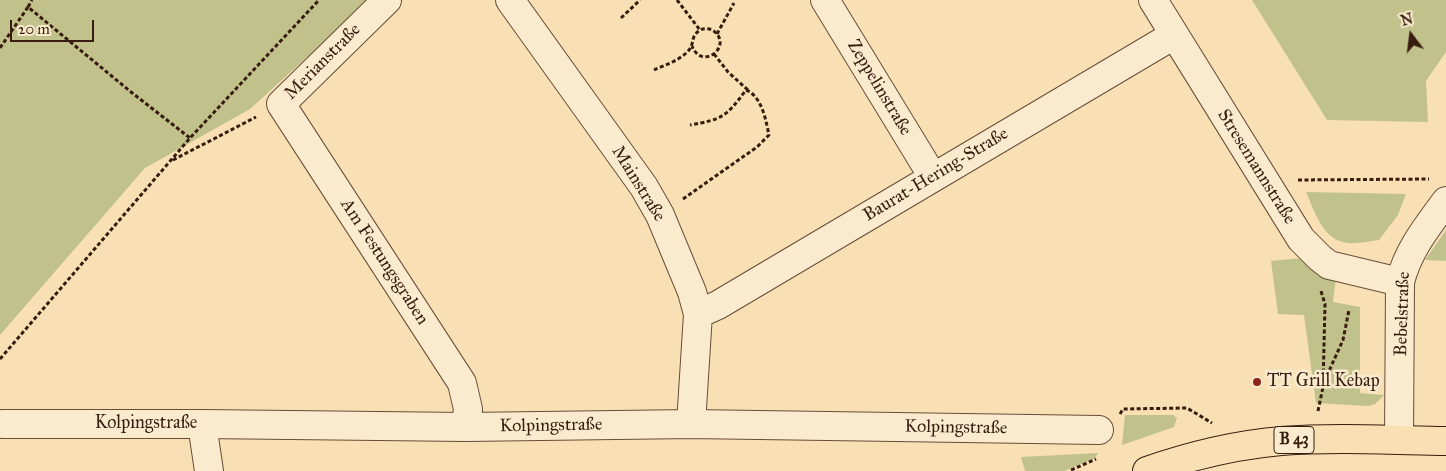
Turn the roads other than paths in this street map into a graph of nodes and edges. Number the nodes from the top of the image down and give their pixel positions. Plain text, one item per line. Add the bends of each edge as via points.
1 (388, 0) edge
2 (510, 0) edge
3 (825, 0) edge
4 (1152, 0) edge
5 (1174, 35) junction
6 (281, 104) joint
7 (933, 177) junction
8 (1441, 190) edge
9 (1400, 282) junction
10 (698, 314) junction
11 (2, 424) dead end
12 (202, 424) junction
13 (691, 424) junction
14 (466, 427) junction
15 (1099, 430) dead end
16 (1399, 440) junction
17 (1446, 441) edge
18 (1153, 470) edge
19 (209, 471) edge

1 - 6 street, Merianstraße
2 - 10 street, Mainstraße via 644,187 660,215
3 - 7 street, Zeppelinstraße
4 - 5 street, Stresemannstraße
5 - 7 street, Baurat-Hering-Straße
5 - 9 street, Stresemannstraße via 1301,239 1329,265
6 - 14 street, Am Festungsgraben via 462,383 468,409
7 - 10 street, Baurat-Hering-Straße
8 - 9 street, Bebelstraße via 1404,265
9 - 16 street, Bebelstraße
10 - 13 street, Mainstraße
11 - 12 street, Kolpingstraße
12 - 14 street, Kolpingstraße
12 - 19 street
13 - 14 street, Kolpingstraße
13 - 15 street, Kolpingstraße
16 - 17 main road, B 43
16 - 18 main road, B 43 via 1280,441 1223,450

